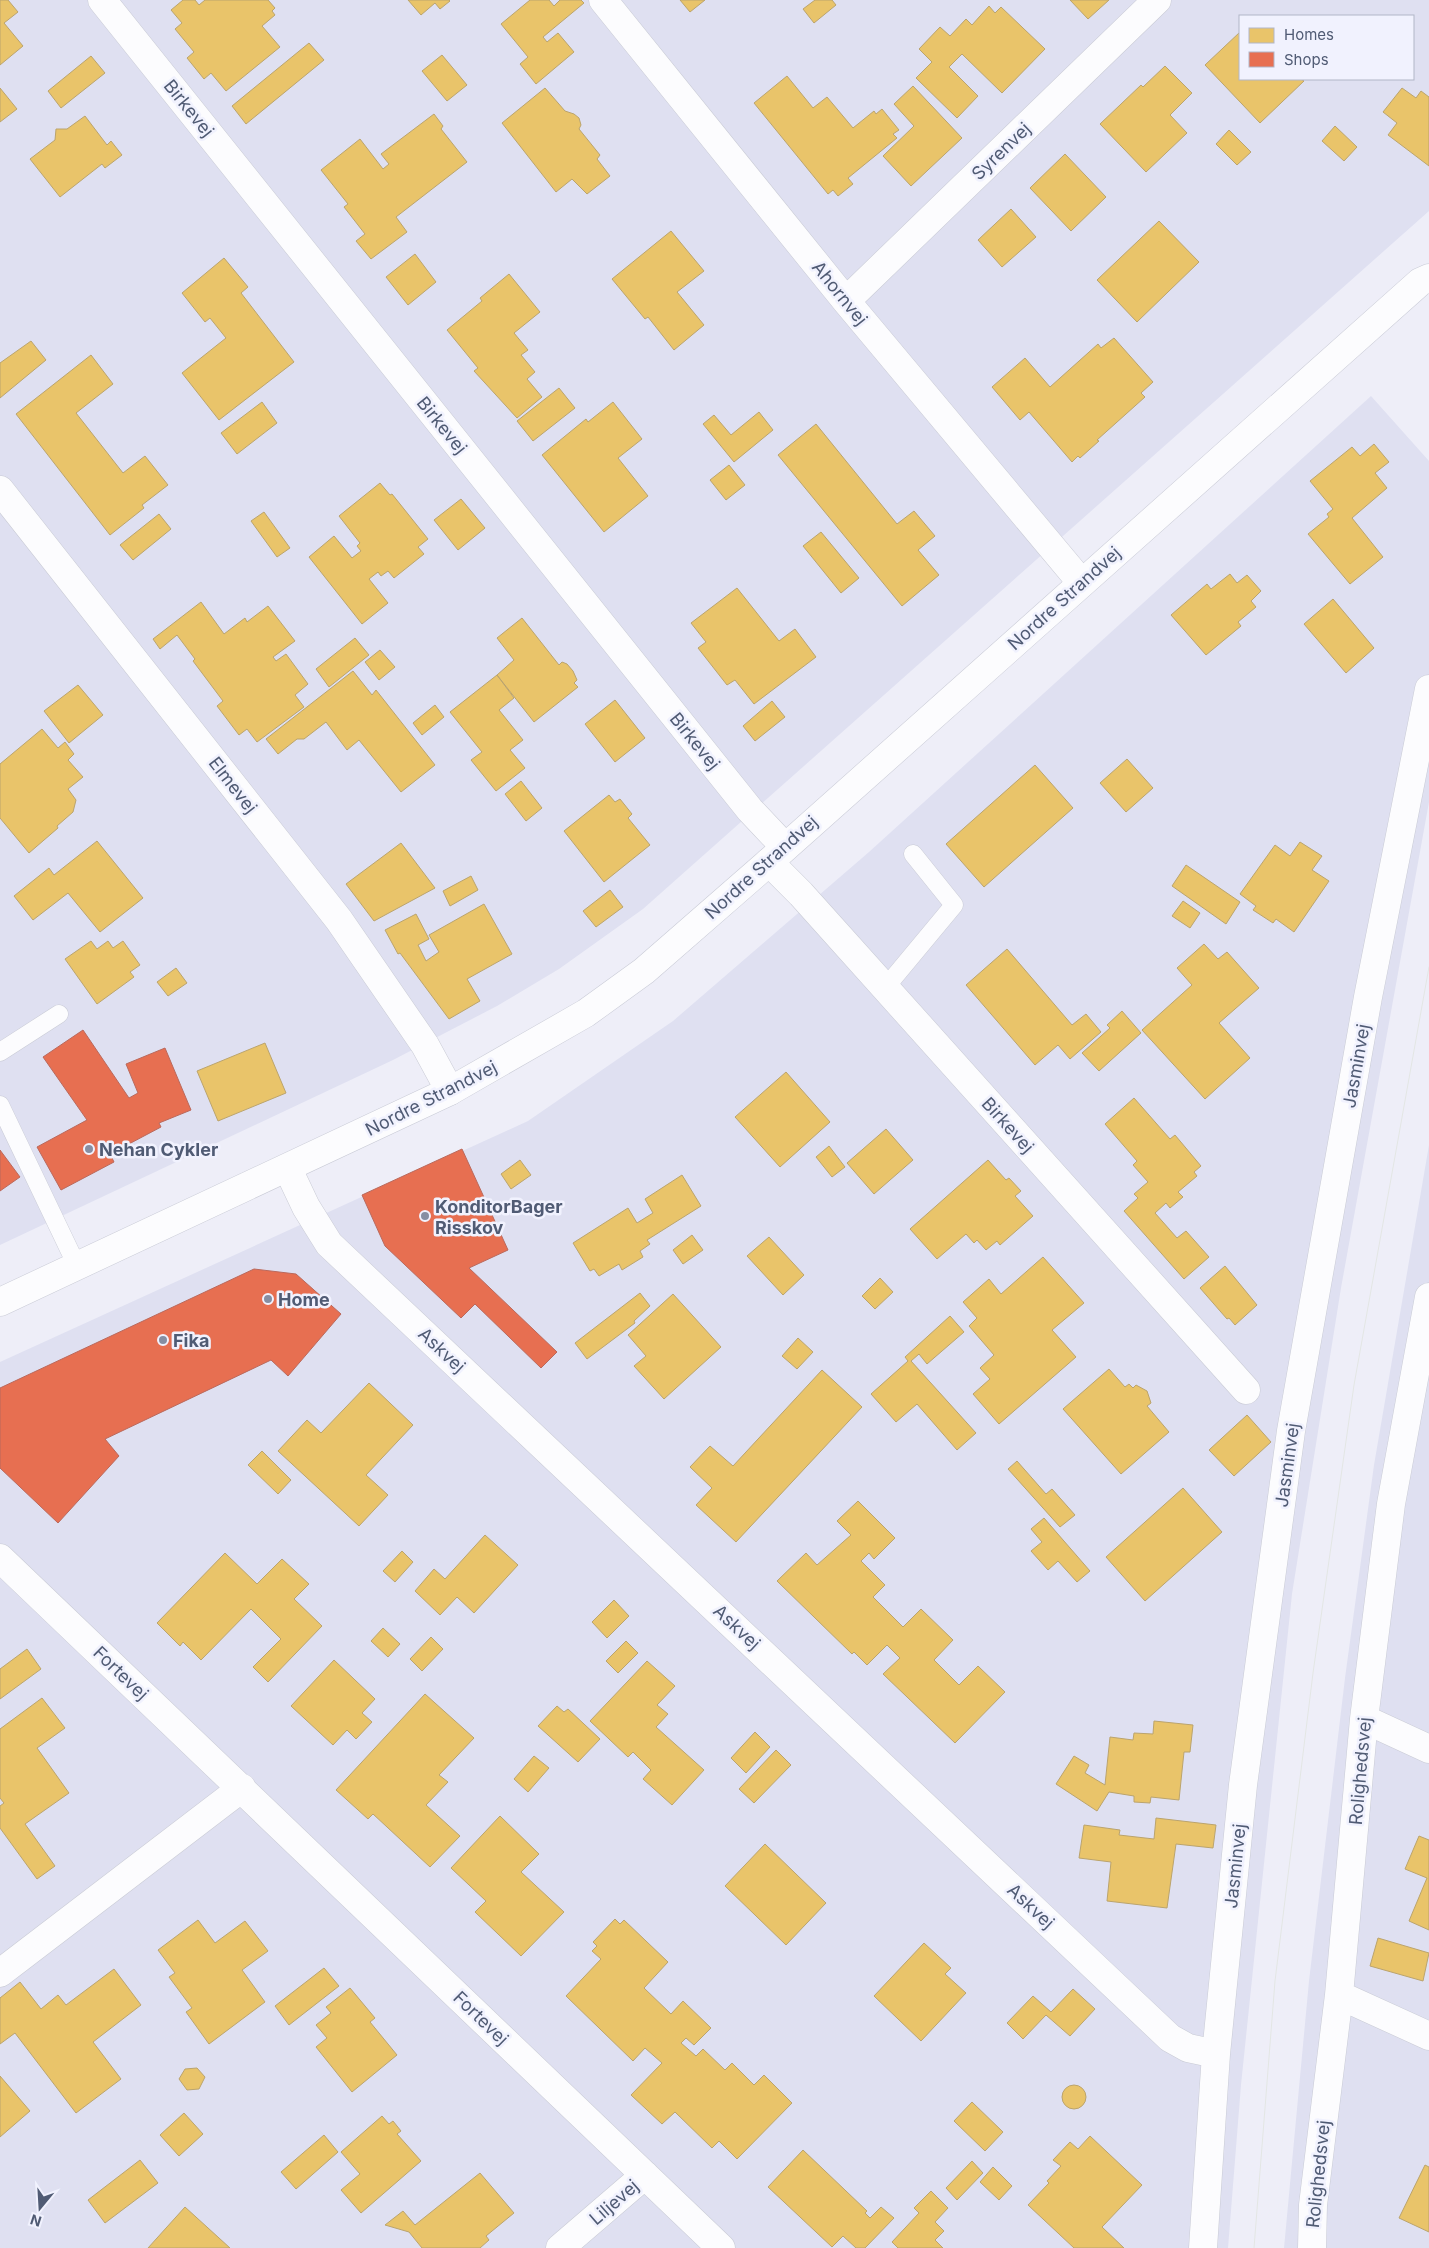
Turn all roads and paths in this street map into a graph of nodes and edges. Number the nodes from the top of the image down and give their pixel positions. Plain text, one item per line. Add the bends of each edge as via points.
1 (102, 0) edge
2 (603, 0) edge
3 (1157, 0) edge
4 (1426, 276) edge
5 (846, 301) junction
6 (0, 490) edge
7 (1082, 582) junction
8 (1429, 689) edge
9 (777, 854) junction
10 (913, 854) dead end
11 (885, 988) junction
12 (59, 1014) dead end
13 (0, 1052) edge
14 (450, 1091) junction
15 (0, 1105) edge
16 (288, 1168) junction
17 (77, 1266) junction
18 (1429, 1297) edge
19 (0, 1302) edge
20 (1246, 1390) dead end
21 (0, 1558) edge
22 (1364, 1718) junction
23 (1429, 1750) edge
24 (242, 1788) junction
25 (0, 1973) edge
26 (1339, 1995) junction
27 (1429, 2036) edge
28 (1216, 2054) junction
29 (645, 2175) junction
30 (560, 2248) edge
31 (721, 2248) edge
32 (1203, 2248) edge
33 (1312, 2248) edge

1 - 9 street, Birkevej via 738,795
2 - 5 street, Ahornvej
3 - 5 street, Syrenvej
4 - 7 street, Nordre Strandvej
5 - 7 street, Ahornvej
6 - 14 street, Elmevej via 339,920 425,1045
7 - 9 street, Nordre Strandvej
8 - 28 street, Jasminvej via 1368,996 1291,1431 1243,1785
9 - 11 street, Birkevej
9 - 14 street, Nordre Strandvej via 644,971 586,1013
10 - 11 lane via 954,905
11 - 20 street, Birkevej
12 - 13 lane
14 - 16 street, Nordre Strandvej
15 - 17 lane
16 - 17 street, Nordre Strandvej
16 - 28 street, Askvej via 306,1207 329,1244 1170,2038 1188,2048
17 - 19 street, Nordre Strandvej
18 - 22 street, Rolighedsvej via 1391,1504
21 - 24 street, Fortevej
22 - 23 street
22 - 26 street, Rolighedsvej
24 - 25 street
24 - 29 street, Fortevej
26 - 27 street
26 - 33 street, Rolighedsvej via 1313,2205
28 - 32 street, Jasminvej
29 - 30 street, Liljevej
29 - 31 street, Fortevej

